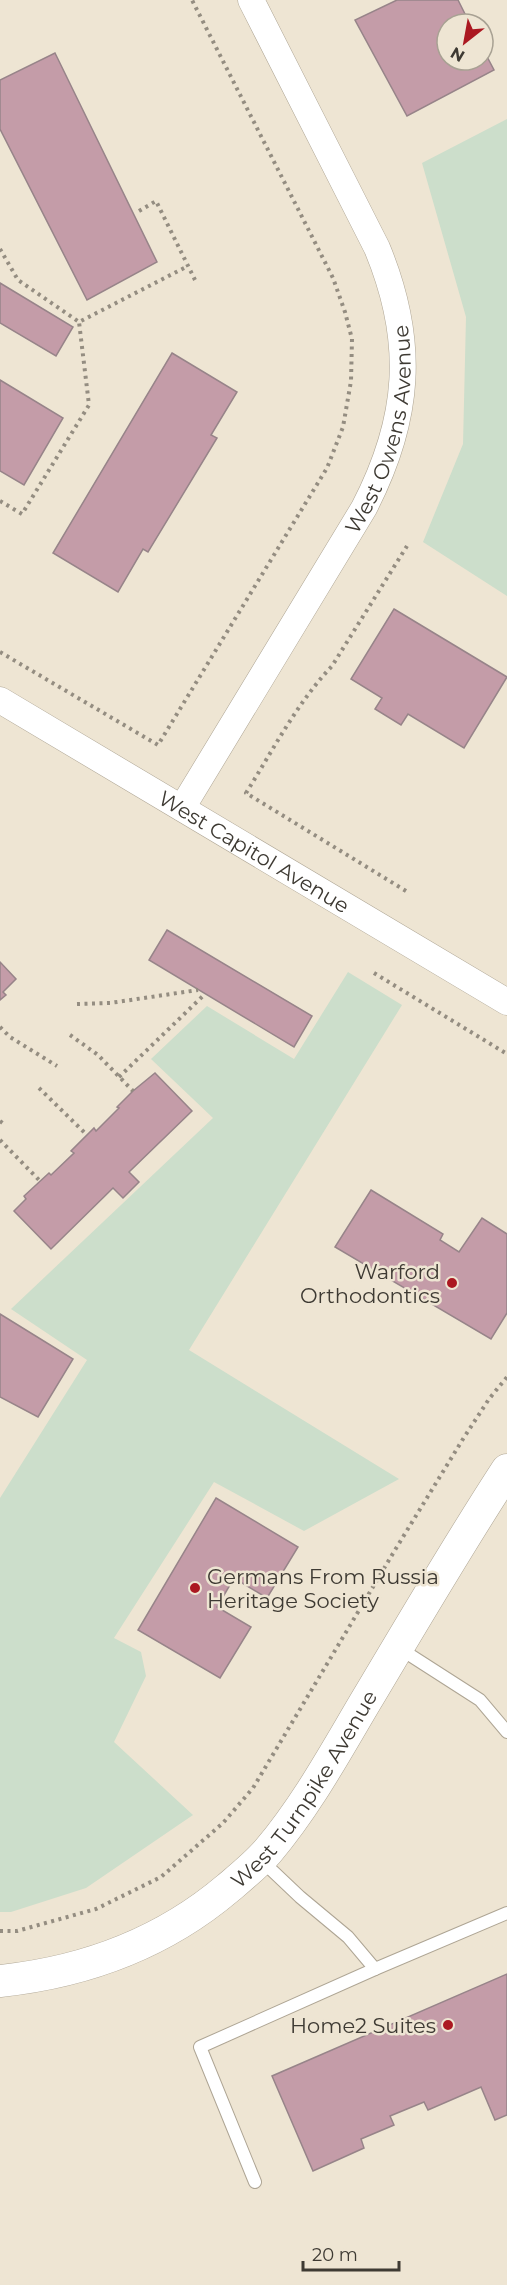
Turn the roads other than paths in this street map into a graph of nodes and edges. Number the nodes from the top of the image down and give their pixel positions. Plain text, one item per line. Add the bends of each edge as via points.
1 (251, 0) edge
2 (0, 700) edge
3 (182, 808) junction
4 (507, 1002) edge
5 (507, 1470) edge
6 (398, 1647) junction
7 (507, 1732) edge
8 (260, 1859) junction
9 (507, 1913) edge
10 (375, 1969) junction
11 (0, 1981) edge
12 (255, 2182) dead end

1 - 3 street, West Owens Avenue via 389,277 402,342 401,402 382,474 364,508
2 - 3 street, West Capitol Avenue
3 - 4 street, West Capitol Avenue
5 - 6 street, West Turnpike Avenue
6 - 7 lane via 480,1700
6 - 8 street, West Turnpike Avenue via 309,1797
8 - 10 lane via 348,1937
8 - 11 street, West Turnpike Avenue via 209,1904 129,1951 35,1978
9 - 10 lane
10 - 12 lane via 200,2047

